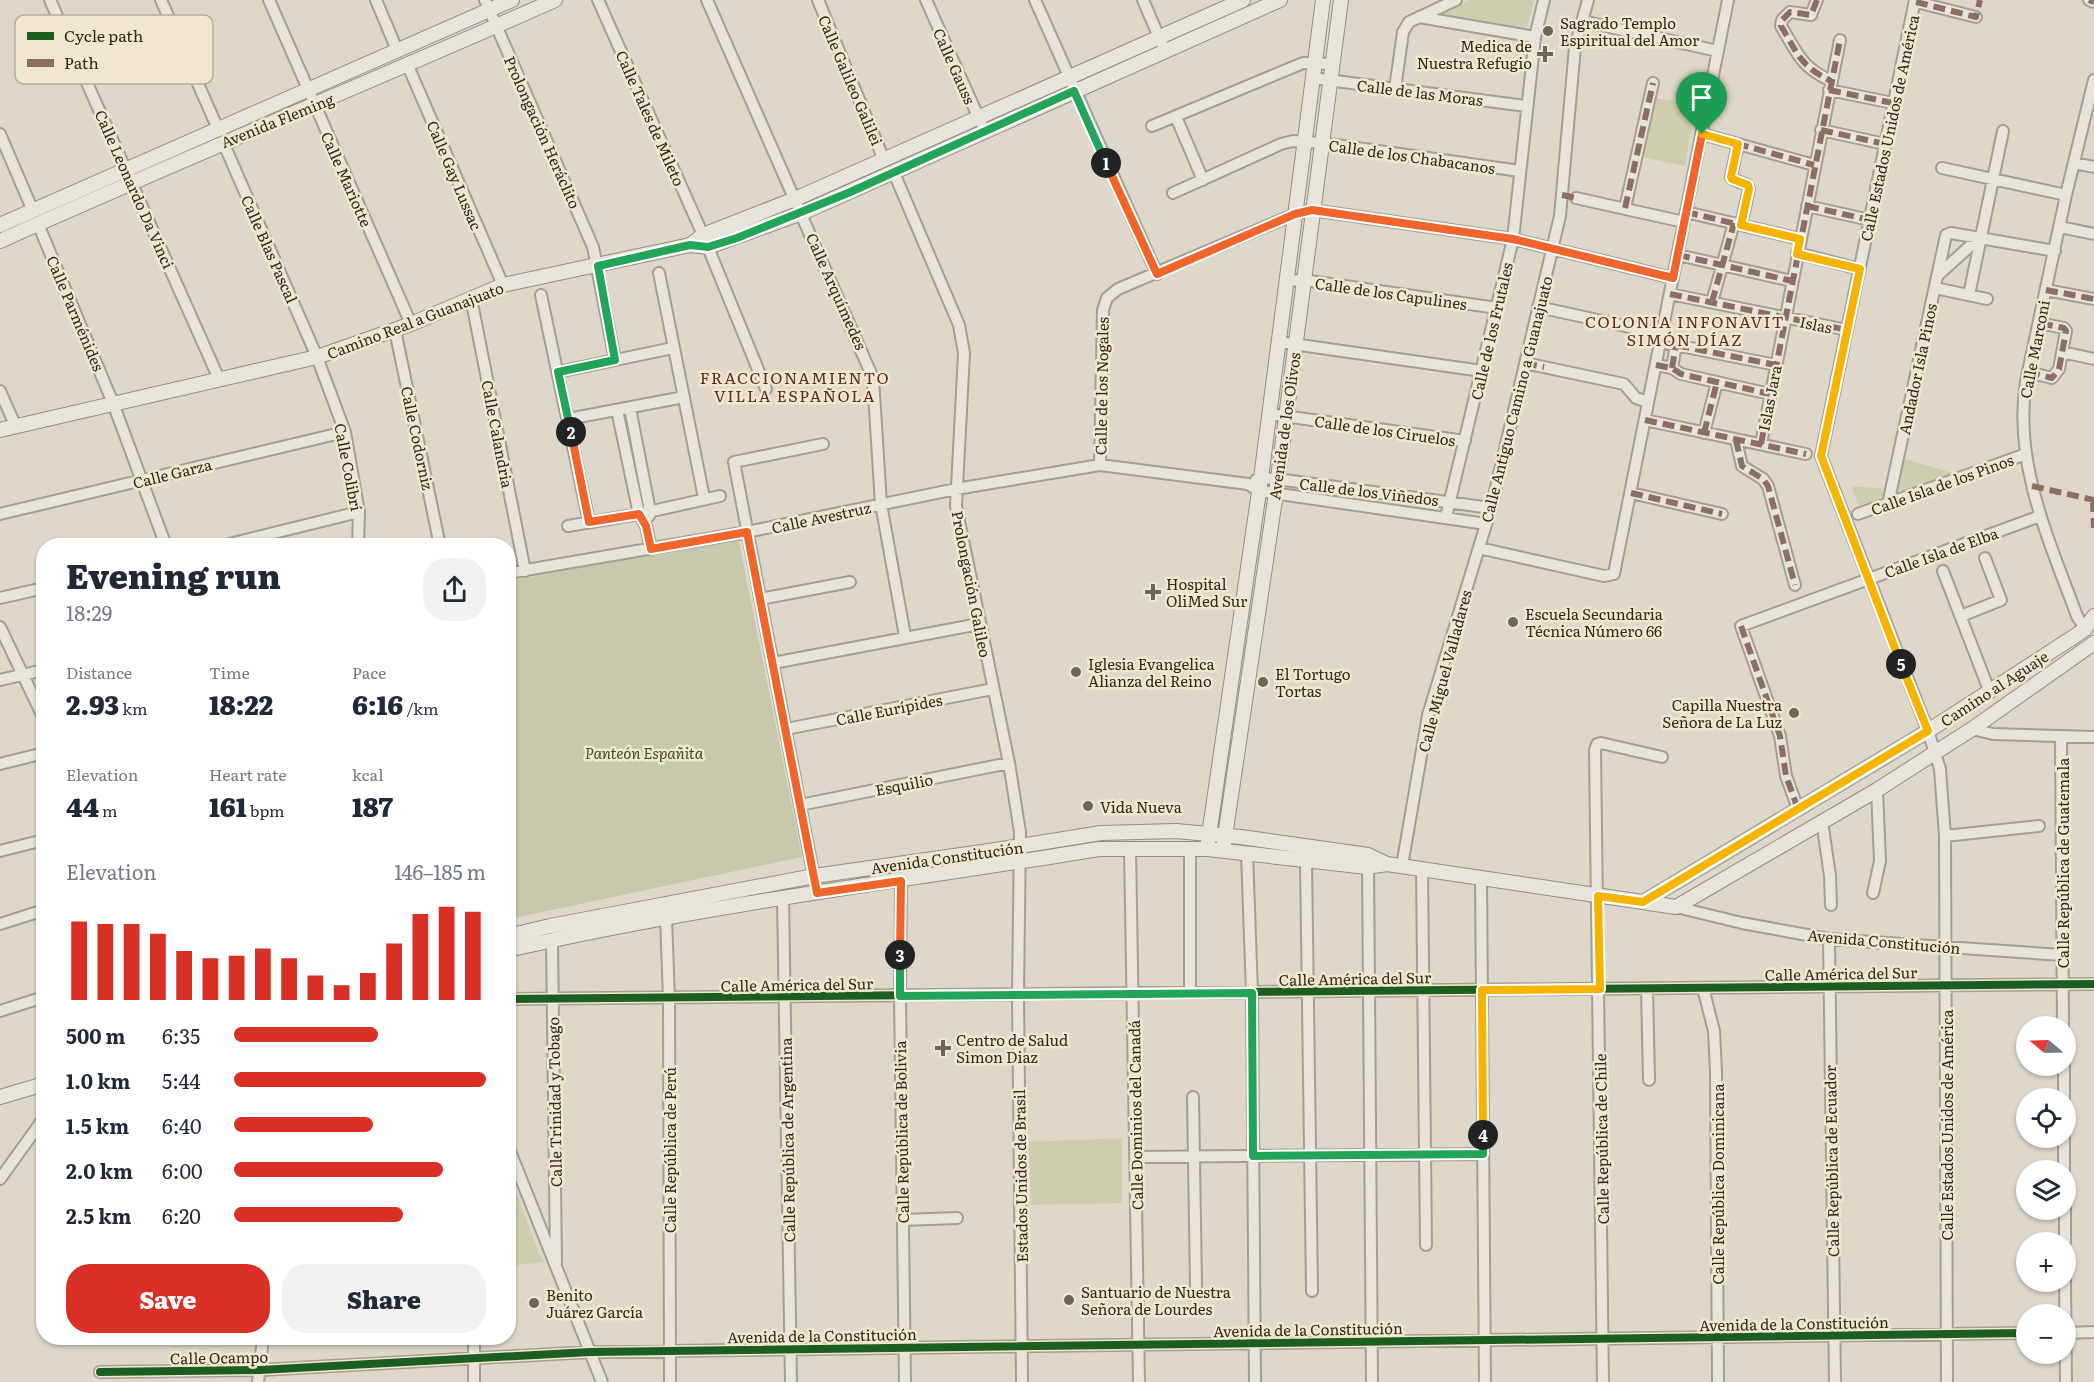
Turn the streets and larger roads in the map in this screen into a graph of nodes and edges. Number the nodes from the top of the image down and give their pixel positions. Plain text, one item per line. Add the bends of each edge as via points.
1 (50, 0) edge
2 (160, 0) edge
3 (269, 0) edge
4 (376, 0) edge
5 (512, 0) edge
6 (555, 0) edge
7 (598, 0) edge
8 (707, 0) edge
9 (818, 0) edge
10 (926, 0) edge
11 (1035, 0) edge
12 (1143, 0) edge
13 (1243, 0) edge
14 (1280, 0) edge
15 (1323, 0) edge
16 (1341, 0) edge
17 (1456, 0) edge
18 (1544, 0) edge
19 (1588, 0) edge
20 (1728, 0) edge
21 (1817, 0) edge
22 (2089, 0) edge
23 (1915, 1) edge
24 (2094, 2) edge
25 (488, 5) edge
26 (1257, 5) edge
27 (57, 15) edge
28 (167, 15) edge
29 (1418, 17) junction
30 (1976, 17) dead end
31 (1582, 21) junction
32 (497, 26) junction
33 (1535, 38) junction
34 (1840, 40) dead end
35 (1163, 44) junction
36 (397, 50) junction
37 (1718, 51) junction
38 (1315, 63) junction
39 (1333, 64) junction
40 (408, 66) junction
41 (1313, 78) junction
42 (2094, 80) edge
43 (1331, 81) junction
44 (1653, 83) dead end
45 (88, 84) edge
46 (197, 84) edge
47 (1071, 85) junction
48 (1830, 86) junction
49 (1395, 89) junction
50 (308, 90) junction
51 (1893, 103) junction
52 (315, 106) junction
53 (1526, 106) junction
54 (1176, 117) junction
55 (981, 124) junction
56 (1152, 126) dead end
57 (1821, 130) junction
58 (2003, 131) dead end
59 (0, 134) edge
60 (1702, 134) junction
61 (220, 135) junction
62 (1304, 141) junction
63 (1322, 143) junction
64 (1738, 144) junction
65 (1885, 144) junction
66 (884, 160) junction
67 (2074, 163) junction
68 (1814, 165) junction
69 (2094, 167) edge
70 (1942, 168) dead end
71 (127, 169) junction
72 (1520, 171) junction
73 (894, 173) junction
74 (1992, 179) junction
75 (1203, 180) junction
76 (132, 182) junction
77 (1173, 193) dead end
78 (2066, 195) junction
79 (1576, 198) dead end
80 (795, 199) junction
81 (1807, 206) junction
82 (1625, 208) junction
83 (1312, 210) junction
84 (802, 213) junction
85 (1295, 214) junction
86 (35, 217) junction
87 (1685, 217) junction
88 (1870, 220) junction
89 (1738, 224) junction
90 (0, 225) edge
91 (2060, 227) junction
92 (2094, 234) edge
93 (1980, 237) junction
94 (1513, 239) junction
95 (1800, 239) junction
96 (0, 241) edge
97 (705, 241) junction
98 (1552, 249) junction
99 (2055, 251) junction
100 (1797, 254) junction
101 (1678, 255) junction
102 (1723, 264) junction
103 (598, 266) junction
104 (1860, 269) junction
105 (659, 273) dead end
106 (1157, 274) junction
107 (1673, 278) junction
108 (1303, 280) junction
109 (1286, 281) junction
110 (1792, 281) junction
111 (1936, 282) junction
112 (503, 285) junction
113 (2046, 290) junction
114 (1670, 294) junction
115 (542, 295) dead end
116 (1969, 295) junction
117 (471, 298) junction
118 (1987, 299) dead end
119 (2094, 299) edge
120 (1713, 302) junction
121 (1538, 307) junction
122 (1497, 308) junction
123 (1784, 317) junction
124 (2039, 323) junction
125 (411, 324) junction
126 (396, 330) junction
127 (1847, 330) junction
128 (1661, 338) junction
129 (1279, 342) junction
130 (1295, 344) junction
131 (1676, 345) junction
132 (673, 348) junction
133 (2062, 352) junction
134 (317, 357) junction
135 (2094, 359) edge
136 (615, 360) junction
137 (1525, 363) junction
138 (1656, 365) junction
139 (1776, 365) junction
140 (1671, 368) junction
141 (1482, 371) junction
142 (558, 372) junction
143 (2028, 372) junction
144 (219, 379) junction
145 (1717, 381) junction
146 (766, 389) dead end
147 (0, 391) edge
148 (1770, 394) junction
149 (684, 397) junction
150 (1648, 402) junction
151 (114, 403) junction
152 (630, 408) junction
153 (617, 410) junction
154 (1269, 414) junction
155 (1286, 417) junction
156 (568, 419) junction
157 (1645, 420) junction
158 (16, 426) junction
159 (0, 430) edge
160 (345, 432) junction
161 (1704, 433) junction
162 (1736, 440) junction
163 (1465, 441) junction
164 (823, 444) dead end
165 (1761, 444) junction
166 (1806, 454) dead end
167 (2026, 454) junction
168 (1100, 465) junction
169 (142, 480) junction
170 (1256, 484) junction
171 (1277, 486) junction
172 (956, 489) junction
173 (1631, 493) junction
174 (720, 496) dead end
175 (704, 498) junction
176 (1450, 501) junction
177 (880, 504) junction
178 (1888, 504) junction
179 (1491, 508) junction
180 (359, 512) junction
181 (645, 512) junction
182 (0, 514) edge
183 (1722, 514) dead end
184 (1858, 514) dead end
185 (2040, 516) junction
186 (1446, 517) junction
187 (589, 522) junction
188 (1486, 524) junction
189 (568, 526) dead end
190 (747, 532) junction
191 (163, 538) edge
192 (253, 538) edge
193 (358, 538) edge
194 (438, 538) edge
195 (1479, 548) junction
196 (651, 549) junction
197 (1985, 558) dead end
198 (525, 571) junction
199 (1943, 571) dead end
200 (516, 572) edge
201 (1867, 578) junction
202 (850, 582) dead end
203 (1795, 585) dead end
204 (1245, 586) junction
205 (1262, 589) junction
206 (36, 590) edge
207 (0, 598) edge
208 (760, 599) junction
209 (1961, 616) junction
210 (2094, 616) edge
211 (980, 624) junction
212 (0, 627) edge
213 (905, 636) junction
214 (2088, 641) edge
215 (773, 663) junction
216 (36, 672) edge
217 (23, 674) junction
218 (0, 680) edge
219 (993, 689) junction
220 (1989, 690) junction
221 (36, 702) edge
222 (786, 729) junction
223 (1972, 729) junction
224 (1928, 731) junction
225 (2061, 737) junction
226 (2094, 737) edge
227 (1936, 752) junction
228 (36, 755) edge
229 (1662, 757) dead end
230 (1009, 763) junction
231 (0, 764) edge
232 (1877, 790) junction
233 (800, 805) junction
234 (1798, 809) junction
235 (1822, 821) junction
236 (2039, 826) dead end
237 (1209, 834) junction
238 (1226, 836) junction
239 (1945, 836) junction
240 (36, 842) edge
241 (1020, 846) junction
242 (1130, 848) junction
243 (1190, 848) junction
244 (1207, 849) junction
245 (0, 851) edge
246 (1223, 851) junction
247 (1246, 854) junction
248 (1306, 861) junction
249 (1368, 861) junction
250 (1018, 862) junction
251 (1402, 866) junction
252 (1422, 868) junction
253 (814, 876) junction
254 (1481, 877) junction
255 (901, 881) junction
256 (817, 893) junction
257 (1873, 893) dead end
258 (1598, 896) junction
259 (783, 898) junction
260 (1643, 902) junction
261 (1831, 905) dead end
262 (1676, 907) junction
263 (36, 913) edge
264 (666, 918) junction
265 (0, 924) edge
266 (516, 934) edge
267 (1829, 939) junction
268 (552, 940) junction
269 (1945, 946) junction
270 (516, 948) edge
271 (2062, 956) junction
272 (2063, 984) junction
273 (2094, 984) edge
274 (1946, 986) junction
275 (1829, 987) junction
276 (1702, 988) junction
277 (1600, 989) junction
278 (1647, 989) junction
279 (1482, 990) junction
280 (1423, 991) junction
281 (1309, 992) junction
282 (1369, 992) junction
283 (1190, 993) junction
284 (1252, 993) junction
285 (1133, 994) junction
286 (1018, 995) junction
287 (900, 996) junction
288 (785, 997) junction
289 (516, 999) edge
290 (553, 999) junction
291 (669, 999) junction
292 (36, 1000) edge
293 (0, 1011) edge
294 (2063, 1016) edge
295 (1649, 1080) dead end
296 (36, 1087) edge
297 (1193, 1097) dead end
298 (0, 1098) edge
299 (36, 1129) edge
300 (1425, 1154) junction
301 (1483, 1154) junction
302 (1370, 1155) junction
303 (1253, 1156) junction
304 (1310, 1156) junction
305 (1136, 1157) junction
306 (1194, 1157) junction
307 (516, 1166) edge
308 (0, 1179) edge
309 (957, 1218) dead end
310 (903, 1220) junction
311 (1426, 1245) dead end
312 (556, 1264) junction
313 (1196, 1286) dead end
314 (1312, 1290) dead end
315 (2094, 1332) edge
316 (2016, 1333) edge
317 (2076, 1333) edge
318 (1946, 1334) junction
319 (1833, 1336) junction
320 (1718, 1337) junction
321 (1603, 1339) junction
322 (1484, 1340) junction
323 (1371, 1342) junction
324 (1255, 1343) junction
325 (262, 1345) edge
326 (474, 1345) edge
327 (1138, 1345) junction
328 (1021, 1346) junction
329 (904, 1348) junction
330 (790, 1349) junction
331 (670, 1351) junction
332 (590, 1352) junction
333 (474, 1359) junction
334 (2066, 1364) edge
335 (260, 1370) junction
336 (100, 1372) dead end
337 (258, 1382) edge
338 (474, 1382) edge
339 (603, 1382) edge
340 (670, 1382) edge
341 (791, 1382) edge
342 (905, 1382) edge
343 (1022, 1382) edge
344 (1139, 1382) edge
345 (1255, 1382) edge
346 (1372, 1382) edge
347 (1485, 1382) edge
348 (1603, 1382) edge
349 (1718, 1382) edge
350 (1834, 1382) edge
351 (1947, 1382) edge
352 (2066, 1382) edge

1 - 27 street, Calle Leonardo Da Vinci
2 - 28 street, Calle Blas Pascal
3 - 50 street, Calle Mariotte
4 - 36 street
5 - 25 street, Avenida Fleming
6 - 32 street, Avenida Fleming
7 - 97 street, Calle Tales de Mileto
8 - 80 street, Calle Arquímedes
9 - 66 street, Calle Galileo Galilei
10 - 55 street, Calle Gauss
11 - 47 street
12 - 35 street
13 - 35 street, Camino Real a Guanajuato
14 - 26 street, Camino Real a Guanajuato
15 - 38 street, Avenida de los Olivos
16 - 39 street, Avenida de los Olivos
17 - 29 street
18 - 33 street, Calle de los Frutales
19 - 31 street, Calle Antiguo Camino a Guanajuato
20 - 37 street
21 - 48 street via 1811,15 1790,12 1781,26 1805,65
22 - 24 street
23 - 30 street
23 - 51 street, Calle Estados Unidos de América
25 - 32 street, Prolongación Heráclito
25 - 36 street, Avenida Fleming
26 - 35 street, Camino Real a Guanajuato
29 - 33 street
29 - 49 street via 1403,32
31 - 37 street
31 - 98 street, Calle Antiguo Camino a Guanajuato via 1575,47 1560,216
32 - 40 street, Avenida Fleming
32 - 103 street, Prolongación Heráclito
33 - 53 street, Calle de los Frutales
34 - 48 street, Islas Jara
35 - 47 street, Camino Real a Guanajuato
36 - 50 street, Avenida Fleming
37 - 60 street
38 - 39 street
38 - 41 street, Avenida de los Olivos
38 - 54 street via 1303,63
39 - 43 street, Avenida de los Olivos
40 - 52 street, Avenida Fleming
40 - 112 street, Calle Gay Lussac
41 - 43 street, Calle de las Moras
41 - 62 street, Avenida de los Olivos
42 - 67 street, Calle Marconi
43 - 49 street, Calle de las Moras
43 - 63 street, Avenida de los Olivos
44 - 82 street
45 - 71 street, Calle Leonardo Da Vinci
46 - 61 street, Calle Blas Pascal
47 - 55 street, Camino Real a Guanajuato
47 - 106 street
48 - 51 street
48 - 57 street, Islas Jara
49 - 53 street, Calle de las Moras
50 - 52 street, Calle Mariotte
50 - 61 street, Avenida Fleming
51 - 65 street, Calle Estados Unidos de América
52 - 61 street, Avenida Fleming
52 - 125 street, Calle Mariotte
53 - 72 street, Calle de los Frutales
54 - 56 street
54 - 75 street
55 - 66 street, Camino Real a Guanajuato
55 - 73 street, Camino Real a Guanajuato
57 - 65 street
57 - 68 street, Islas Jara
58 - 74 street
59 - 86 street, Calle Parménides
60 - 64 street
60 - 87 street
61 - 71 street, Avenida Fleming
61 - 76 street, Avenida Fleming
61 - 134 street, Calle Blas Pascal
62 - 63 street, Calle de los Chabacanos
62 - 75 street, Calle de los Chabacanos via 1281,144
62 - 85 street, Avenida de los Olivos
63 - 72 street, Calle de los Chabacanos
63 - 83 street, Avenida de los Olivos
64 - 68 street
64 - 89 street via 1731,177 1749,189
65 - 88 street, Calle Estados Unidos de América
66 - 80 street, Camino Real a Guanajuato
67 - 69 street
67 - 78 street, Calle Marconi
68 - 81 street, Islas Jara
70 - 74 street
71 - 76 street, Calle Leonardo Da Vinci
71 - 86 street, Avenida Fleming
72 - 94 street, Calle de los Frutales
73 - 84 street, Camino Real a Guanajuato
73 - 172 street, Prolongación Galileo via 959,325 964,353
74 - 78 street
74 - 93 street
75 - 77 street, Calle de los Chabacanos
76 - 86 street, Avenida Fleming
76 - 144 street, Calle Leonardo Da Vinci
78 - 91 street, Calle Marconi
79 - 82 street
80 - 84 street, Calle Arquímedes
80 - 97 street, Camino Real a Guanajuato
81 - 88 street
81 - 95 street, Islas Jara
82 - 87 street
83 - 85 street, Calle de los Nogales
83 - 94 street
83 - 108 street, Avenida de los Olivos
84 - 97 street, Camino Real a Guanajuato
84 - 177 street, Calle Arquímedes via 873,378
85 - 106 street, Calle de los Nogales
85 - 109 street, Avenida de los Olivos
86 - 90 street, Avenida Fleming
86 - 96 street, Avenida Fleming
86 - 151 street, Calle Parménides
87 - 89 street via 1704,216
87 - 101 street
88 - 104 street, Calle Estados Unidos de América
89 - 95 street
89 - 102 street
91 - 92 street
91 - 99 street, Calle Marconi
93 - 99 street
93 - 111 street
93 - 111 street, Andador Isla Pinos via 1946,235
93 - 116 street
94 - 98 street
94 - 122 street, Calle de los Frutales
95 - 100 street, Islas Jara
97 - 103 street, Camino Real a Guanajuato
97 - 146 street, Calle Tales de Mileto
98 - 107 street
98 - 121 street, Calle Antiguo Camino a Guanajuato
99 - 113 street, Calle Marconi
100 - 104 street
100 - 110 street, Islas Jara
101 - 102 street
101 - 107 street
102 - 110 street
102 - 120 street
103 - 112 street, Camino Real a Guanajuato
103 - 136 street, Prolongación Heráclito
104 - 127 street, Calle Estados Unidos de América
105 - 132 street
106 - 168 street, Calle de los Nogales via 1118,289 1107,298 1103,310
107 - 114 street
108 - 109 street, Calle de los Capulines
108 - 122 street, Calle de los Capulines
108 - 130 street, Avenida de los Olivos
109 - 129 street, Avenida de los Olivos
110 - 123 street, Islas Jara
111 - 116 street
111 - 178 street, Andador Isla Pinos
112 - 117 street, Camino Real a Guanajuato
113 - 119 street
113 - 124 street, Calle Marconi
114 - 120 street, Islas
114 - 128 street
115 - 142 street
116 - 118 street
117 - 125 street, Camino Real a Guanajuato
117 - 198 street, Calle Calandria
120 - 123 street, Islas
121 - 128 street
121 - 137 street, Calle Antiguo Camino a Guanajuato
122 - 141 street, Calle de los Frutales
123 - 127 street, Islas
123 - 139 street, Islas Jara
124 - 133 street via 2064,328
124 - 143 street, Calle Marconi
125 - 126 street, Camino Real a Guanajuato
126 - 134 street, Camino Real a Guanajuato
126 - 194 street, Calle Codorniz
127 - 201 street, Calle Estados Unidos de América via 1821,456
128 - 131 street
128 - 138 street
129 - 130 street
129 - 154 street, Avenida de los Olivos
130 - 141 street
130 - 155 street, Avenida de los Olivos
131 - 139 street
131 - 140 street
132 - 136 street
132 - 149 street
133 - 135 street
133 - 143 street via 2059,369 2052,378
134 - 144 street, Camino Real a Guanajuato
134 - 160 street, Calle Colibrí
136 - 142 street
137 - 150 street via 1624,384 1635,398
137 - 179 street, Calle Antiguo Camino a Guanajuato
138 - 140 street
138 - 150 street
139 - 148 street, Islas Jara
140 - 145 street via 1681,374
141 - 163 street, Calle de los Frutales
142 - 156 street
143 - 167 street, Calle Marconi via 2022,427
144 - 151 street, Camino Real a Guanajuato
145 - 148 street
145 - 161 street
147 - 158 street
148 - 165 street, Islas Jara
149 - 152 street
149 - 175 street
150 - 157 street
151 - 158 street, Camino Real a Guanajuato
151 - 169 street, Calle Parménides
152 - 153 street
152 - 181 street
153 - 156 street
153 - 181 street
154 - 155 street, Calle de los Ciruelos
154 - 170 street, Avenida de los Olivos
155 - 163 street, Calle de los Ciruelos
155 - 171 street, Avenida de los Olivos
156 - 187 street
157 - 161 street
157 - 173 street
158 - 159 street, Camino Real a Guanajuato
160 - 169 street, Calle Garza
160 - 180 street, Calle Colibrí
161 - 162 street
162 - 165 street
162 - 203 street via 1742,466 1768,486
163 - 176 street, Calle de los Frutales
164 - 190 street via 734,462
165 - 166 street
167 - 178 street, Calle Isla de los Pinos
167 - 185 street, Calle Marconi
168 - 170 street, Calle de los Viñedos
168 - 172 street, Calle de los Viñedos
169 - 182 street, Calle Garza
169 - 191 street, Calle Parménides
170 - 171 street, Calle de los Viñedos
170 - 204 street, Avenida de los Olivos
171 - 176 street, Calle de los Viñedos
171 - 186 street, Calle de los Viñedos
171 - 205 street, Avenida de los Olivos
172 - 177 street, Calle Avestruz
172 - 211 street, Prolongación Galileo
173 - 183 street
173 - 195 street via 1614,574 1604,576
174 - 175 street
175 - 181 street
176 - 179 street, Calle de los Viñedos
176 - 186 street, Calle de los Frutales
177 - 190 street, Calle Avestruz
177 - 213 street, Calle Arquímedes
178 - 184 street, Calle Isla de los Pinos
179 - 188 street, Calle Antiguo Camino a Guanajuato
180 - 192 street
180 - 193 street, Calle Colibrí
181 - 187 street
181 - 196 street
185 - 201 street, Calle Isla de Elba
185 - 214 street, Calle Marconi
186 - 188 street, Calle de los Viñedos
187 - 189 street
188 - 195 street, Calle Antiguo Camino a Guanajuato
190 - 196 street, Calle Avestruz
190 - 208 street
195 - 251 street, Calle Miguel Valladares via 1428,715
196 - 198 street, Calle Avestruz
197 - 209 street via 2001,600
198 - 200 street, Calle Avestruz
199 - 209 street
201 - 224 street, Calle Estados Unidos de América
201 - 234 street, Calle Isla de Elba via 1741,626 1780,736 1784,770
202 - 208 street
204 - 205 street
204 - 237 street, Avenida de los Olivos
205 - 238 street, Avenida de los Olivos
206 - 207 street
208 - 215 street
209 - 220 street
210 - 214 street, Camino al Aguaje
211 - 213 street
211 - 219 street, Prolongación Galileo
212 - 217 street
213 - 215 street
214 - 220 street, Camino al Aguaje
214 - 223 street, Camino al Aguaje
215 - 222 street
216 - 217 street
217 - 218 street
217 - 221 street
219 - 222 street, Calle Eurípides
219 - 230 street, Prolongación Galileo
220 - 224 street, Camino al Aguaje
222 - 233 street
223 - 225 street via 1993,734
223 - 227 street, Camino al Aguaje
224 - 227 street, Calle Estados Unidos de América
224 - 234 street, Camino al Aguaje
225 - 226 street
225 - 271 street, Calle República de Guatemala
227 - 232 street, Camino al Aguaje
227 - 239 street, Calle Estados Unidos de América
228 - 231 street
229 - 258 street, Calle República de Chile via 1597,744
230 - 233 street, Esquilio
230 - 241 street, Prolongación Galileo
232 - 235 street, Camino al Aguaje
232 - 257 street via 1880,861
233 - 253 street
234 - 260 street, Camino al Aguaje
235 - 261 street
235 - 262 street, Camino al Aguaje
236 - 239 street
237 - 238 street, Avenida Constitución
237 - 241 street, Avenida Constitución via 1101,833
237 - 244 street, Avenida de los Olivos
238 - 246 street, Avenida de los Olivos
238 - 249 street, Avenida Constitución
239 - 269 street, Calle Estados Unidos de América
240 - 245 street
241 - 250 street, Prolongación Galileo
241 - 253 street, Avenida Constitución
242 - 243 street, Avenida Constitución
242 - 250 street, Avenida Constitución
242 - 285 street, Calle Dominios del Canadá
243 - 244 street, Avenida Constitución
243 - 283 street
244 - 246 street, Avenida Constitución
246 - 247 street, Avenida Constitución
247 - 248 street, Avenida Constitución
247 - 284 street
248 - 249 street, Avenida Constitución
248 - 281 street
249 - 251 street, Avenida Constitución
249 - 282 street
250 - 255 street, Avenida Constitución
250 - 286 street, Estados Unidos de Brasil
251 - 252 street, Avenida Constitución
252 - 254 street, Avenida Constitución
252 - 280 street
253 - 256 street
253 - 266 street, Avenida Constitución
254 - 258 street, Avenida Constitución
254 - 279 street
255 - 256 street, Avenida Constitución
255 - 287 street, Calle República de Bolivia
256 - 259 street, Avenida Constitución
258 - 260 street, Avenida Constitución
258 - 277 street, Calle República de Chile
259 - 264 street, Avenida Constitución
259 - 288 street, Calle República de Argentina
260 - 262 street, Avenida Constitución
262 - 267 street, Avenida Constitución
263 - 265 street
264 - 268 street, Avenida Constitución
264 - 291 street, Calle República de Perú
267 - 269 street, Avenida Constitución
267 - 275 street, Calle República de Ecuador
268 - 270 street, Avenida Constitución
268 - 290 street, Calle Trinidad y Tobago
269 - 271 street, Avenida Constitución
269 - 274 street, Calle Estados Unidos de América
271 - 272 street, Calle República de Guatemala
272 - 273 street, Calle América del Sur
272 - 274 street, Calle América del Sur
272 - 294 street, Calle República de Guatemala
274 - 275 street, Calle América del Sur
274 - 318 street, Calle Estados Unidos de América
275 - 276 street, Calle América del Sur
275 - 319 street, Calle República de Ecuador
276 - 278 street, Calle América del Sur
276 - 320 street, Calle República Dominicana via 1714,1031 1716,1072
277 - 278 street, Calle América del Sur
277 - 279 street, Calle América del Sur
277 - 321 street, Calle República de Chile
278 - 295 street
279 - 280 street, Calle América del Sur
279 - 301 street
280 - 282 street, Calle América del Sur
280 - 300 street
281 - 282 street, Calle América del Sur
281 - 284 street, Calle América del Sur
281 - 304 street
282 - 302 street
283 - 284 street, Calle América del Sur
283 - 285 street, Calle América del Sur
284 - 303 street
285 - 286 street, Calle América del Sur
285 - 305 street, Calle Dominios del Canadá
286 - 287 street, Calle América del Sur
286 - 328 street, Estados Unidos de Brasil
287 - 288 street, Calle América del Sur
287 - 310 street, Calle República de Bolivia
288 - 291 street, Calle América del Sur
288 - 330 street, Calle República de Argentina
289 - 290 street, Calle América del Sur
290 - 291 street, Calle América del Sur
290 - 312 street, Calle Trinidad y Tobago
291 - 331 street, Calle República de Perú
292 - 293 street
296 - 298 street
297 - 306 street
299 - 308 street
300 - 301 street
300 - 302 street
300 - 311 street
301 - 322 street
302 - 304 street
302 - 323 street
303 - 304 street
303 - 306 street
303 - 324 street
304 - 314 street
305 - 306 street
305 - 327 street, Calle Dominios del Canadá
306 - 313 street
307 - 312 street
309 - 310 street
310 - 329 street, Calle República de Bolivia
312 - 332 street
315 - 317 street
316 - 318 street, Avenida de la Constitución
318 - 319 street, Avenida de la Constitución
318 - 351 street, Calle Estados Unidos de América
319 - 320 street, Avenida de la Constitución
319 - 350 street, Calle República de Ecuador
320 - 321 street, Avenida de la Constitución
320 - 349 street, Calle República Dominicana
321 - 322 street, Avenida de la Constitución
321 - 348 street, Calle República de Chile
322 - 323 street, Avenida de la Constitución
322 - 347 street
323 - 324 street, Avenida de la Constitución
323 - 346 street
324 - 327 street, Avenida de la Constitución
324 - 345 street
325 - 335 street
326 - 333 street
327 - 328 street, Avenida de la Constitución
327 - 344 street, Calle Dominios del Canadá
328 - 329 street, Avenida de la Constitución
328 - 343 street, Estados Unidos de Brasil
329 - 330 street, Avenida de la Constitución
329 - 342 street, Calle República de Bolivia
330 - 331 street, Avenida de la Constitución
330 - 341 street, Calle República de Argentina
331 - 332 street, Avenida de la Constitución
331 - 340 street, Calle República de Perú
332 - 333 street, Calle Ocampo
332 - 339 street
333 - 335 street, Calle Ocampo
333 - 338 street
334 - 352 street
335 - 336 street, Calle Ocampo
335 - 337 street

